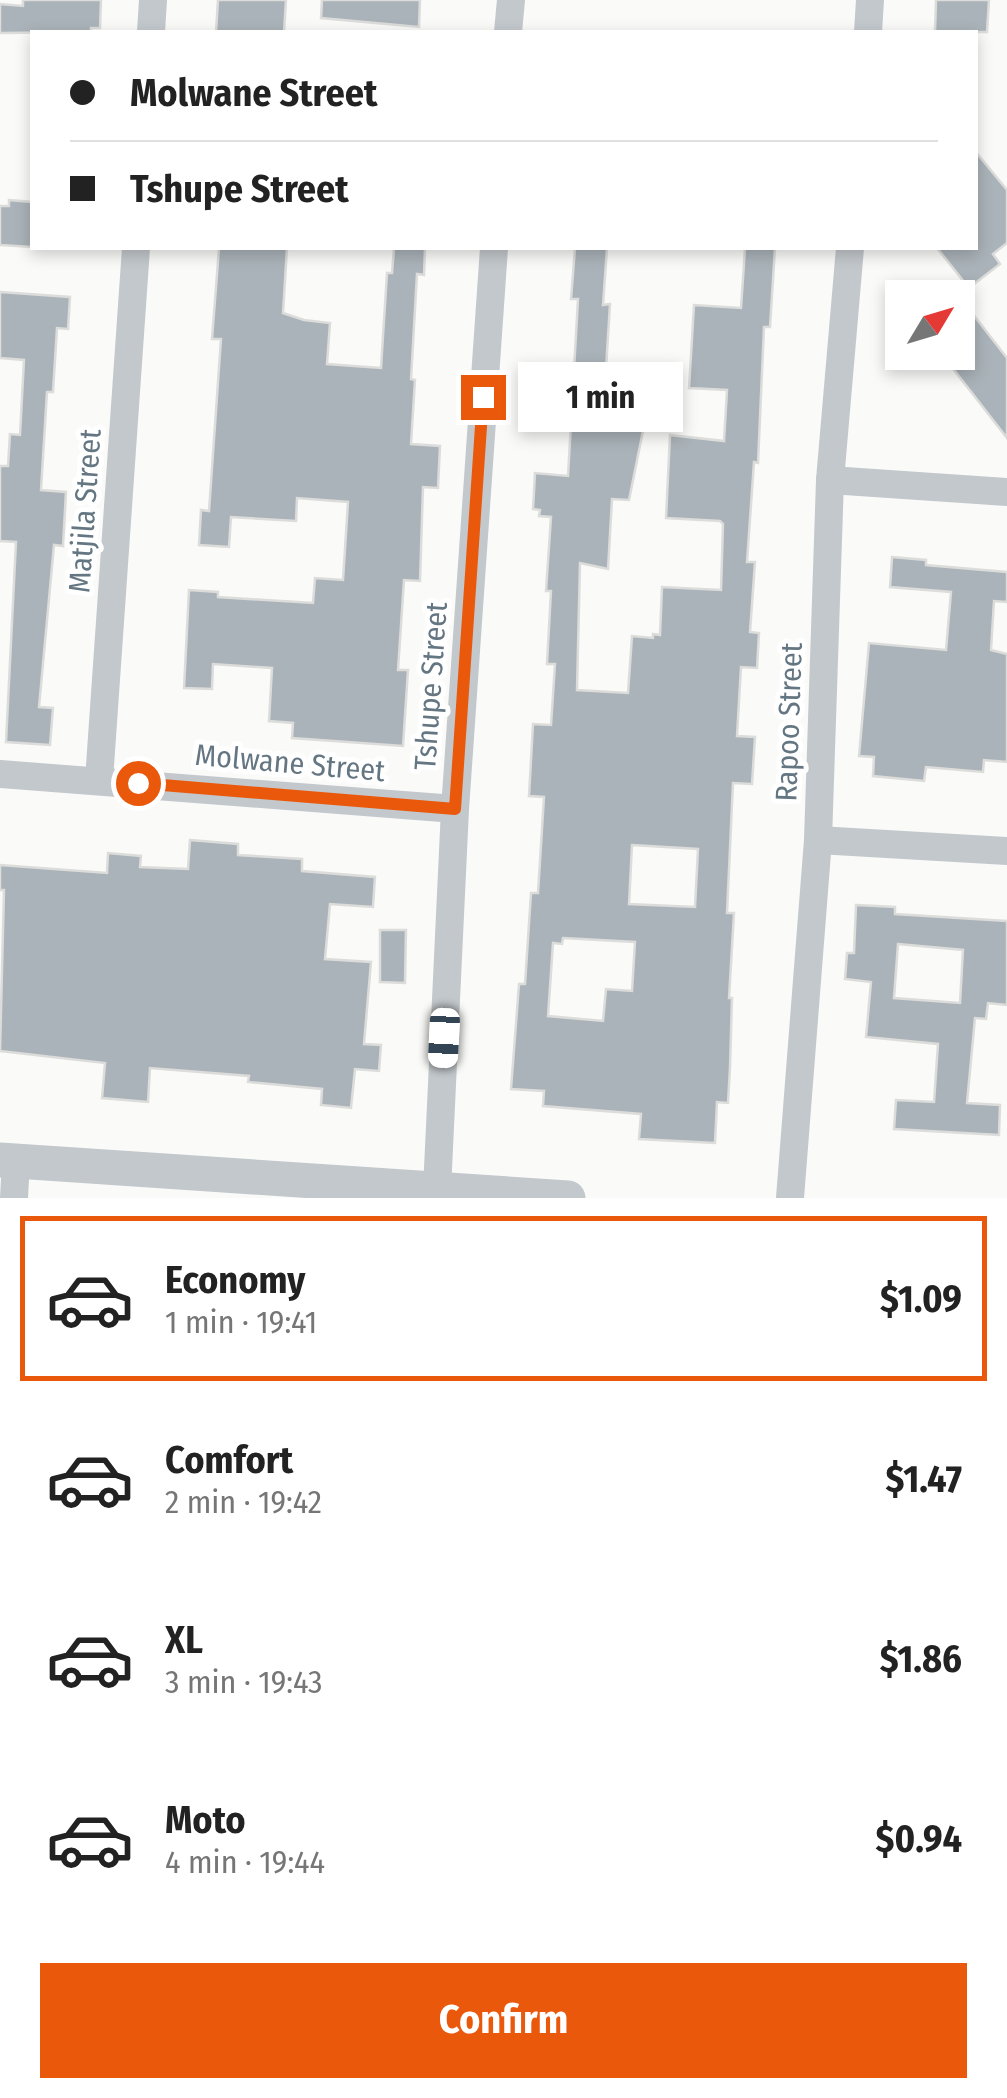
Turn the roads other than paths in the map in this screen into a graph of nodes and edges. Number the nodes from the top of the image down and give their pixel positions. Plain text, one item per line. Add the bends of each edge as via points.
1 (153, 0) edge
2 (511, 0) edge
3 (870, 0) edge
4 (151, 30) edge
5 (518, 30) edge
6 (868, 30) edge
7 (136, 250) edge
8 (494, 250) edge
9 (850, 250) edge
10 (830, 480) junction
11 (1007, 492) edge
12 (0, 774) edge
13 (99, 780) junction
14 (455, 809) junction
15 (818, 840) junction
16 (1007, 851) edge
17 (8, 1160) edge
18 (437, 1190) junction
19 (14, 1198) edge
20 (568, 1198) edge
21 (790, 1198) edge

1 - 4 street
2 - 5 street
3 - 6 street
7 - 13 street, Matjila Street
8 - 14 street, Tshupe Street
9 - 10 street, Rapoo Street
10 - 11 street
10 - 15 street, Rapoo Street
12 - 13 street, Molwane Street
13 - 14 street, Molwane Street
14 - 18 street, Tshupe Street
15 - 16 street
15 - 21 street, Rapoo Street
17 - 18 street
17 - 19 street
18 - 20 street

